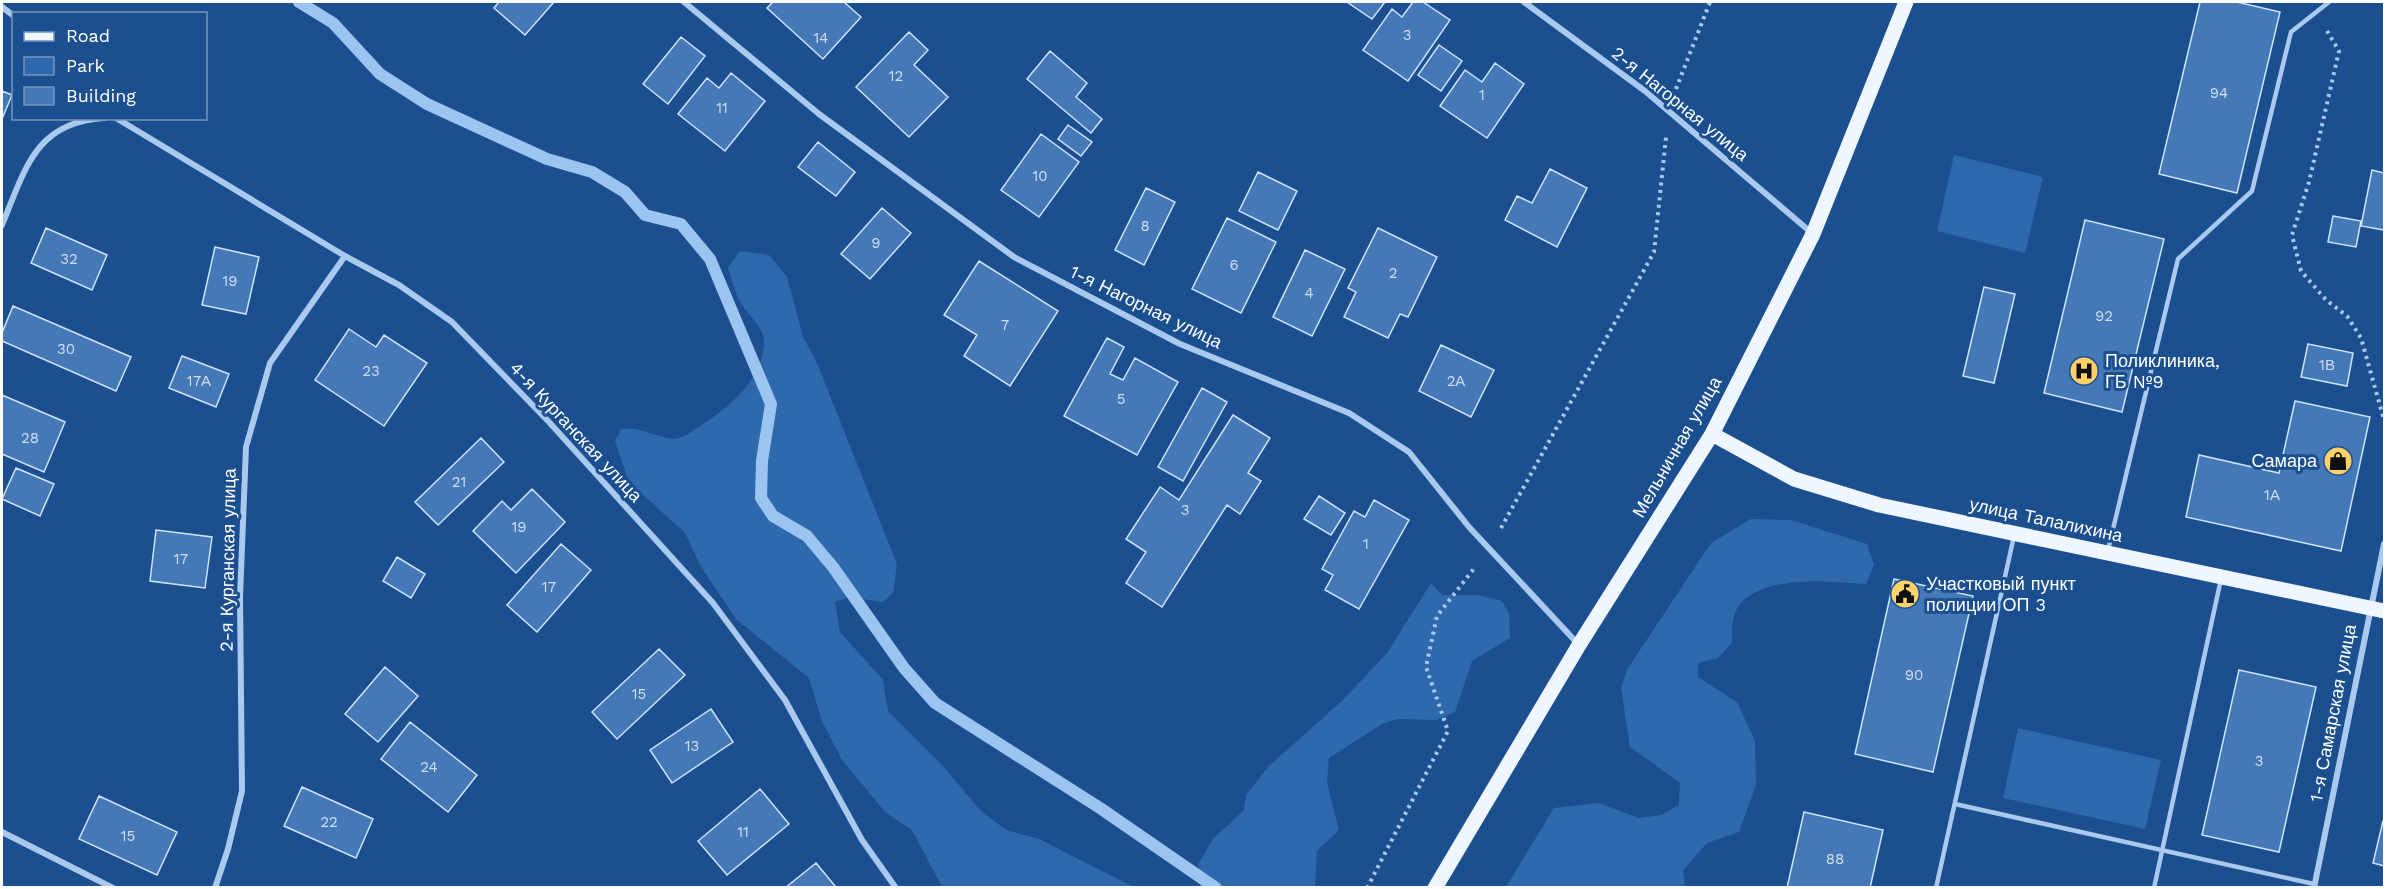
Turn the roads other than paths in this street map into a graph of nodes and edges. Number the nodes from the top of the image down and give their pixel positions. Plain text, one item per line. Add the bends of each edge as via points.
1 (684, 2) edge
2 (1524, 2) edge
3 (1906, 2) edge
4 (2329, 2) edge
5 (83, 120) edge
6 (119, 120) edge
7 (2, 225) edge
8 (1813, 234) junction
9 (345, 256) junction
10 (1712, 435) junction
11 (2015, 534) junction
12 (2385, 544) edge
13 (2107, 553) junction
14 (2222, 577) junction
15 (2377, 610) edge
16 (1579, 645) junction
17 (1954, 804) junction
18 (2, 832) edge
19 (2162, 850) junction
20 (2314, 886) edge
21 (112, 888) edge
22 (215, 888) edge
23 (896, 888) edge
24 (1435, 888) edge
25 (1936, 888) edge
26 (2154, 888) edge

1 - 16 street, 1-я Нагорная улица via 819,114 1014,257 1180,344 1349,413 1409,452 1490,549
2 - 8 street, 2-я Нагорная улица via 1668,111
3 - 8 main road, Мельничная улица
4 - 13 lane via 2291,32 2252,191 2178,258
5 - 7 street via 49,135 27,166
6 - 9 street, 4-я Курганская улица
8 - 10 main road, Мельничная улица
9 - 22 street, 2-я Курганская улица via 270,363 246,447 240,597 242,791
9 - 23 street, 4-я Курганская улица via 399,285 452,322 549,422 713,603 785,700 862,840
10 - 11 main road, улица Талалихина via 1794,479 1879,505
10 - 16 main road, Мельничная улица
11 - 13 main road, улица Талалихина
11 - 17 lane
12 - 15 street, 1-я Самарская улица
13 - 14 main road, улица Талалихина
14 - 15 main road, улица Талалихина
14 - 19 lane
15 - 20 street, 1-я Самарская улица
16 - 24 main road, Мельничная улица
17 - 19 lane
17 - 25 lane
18 - 21 street
19 - 20 lane
19 - 26 lane

